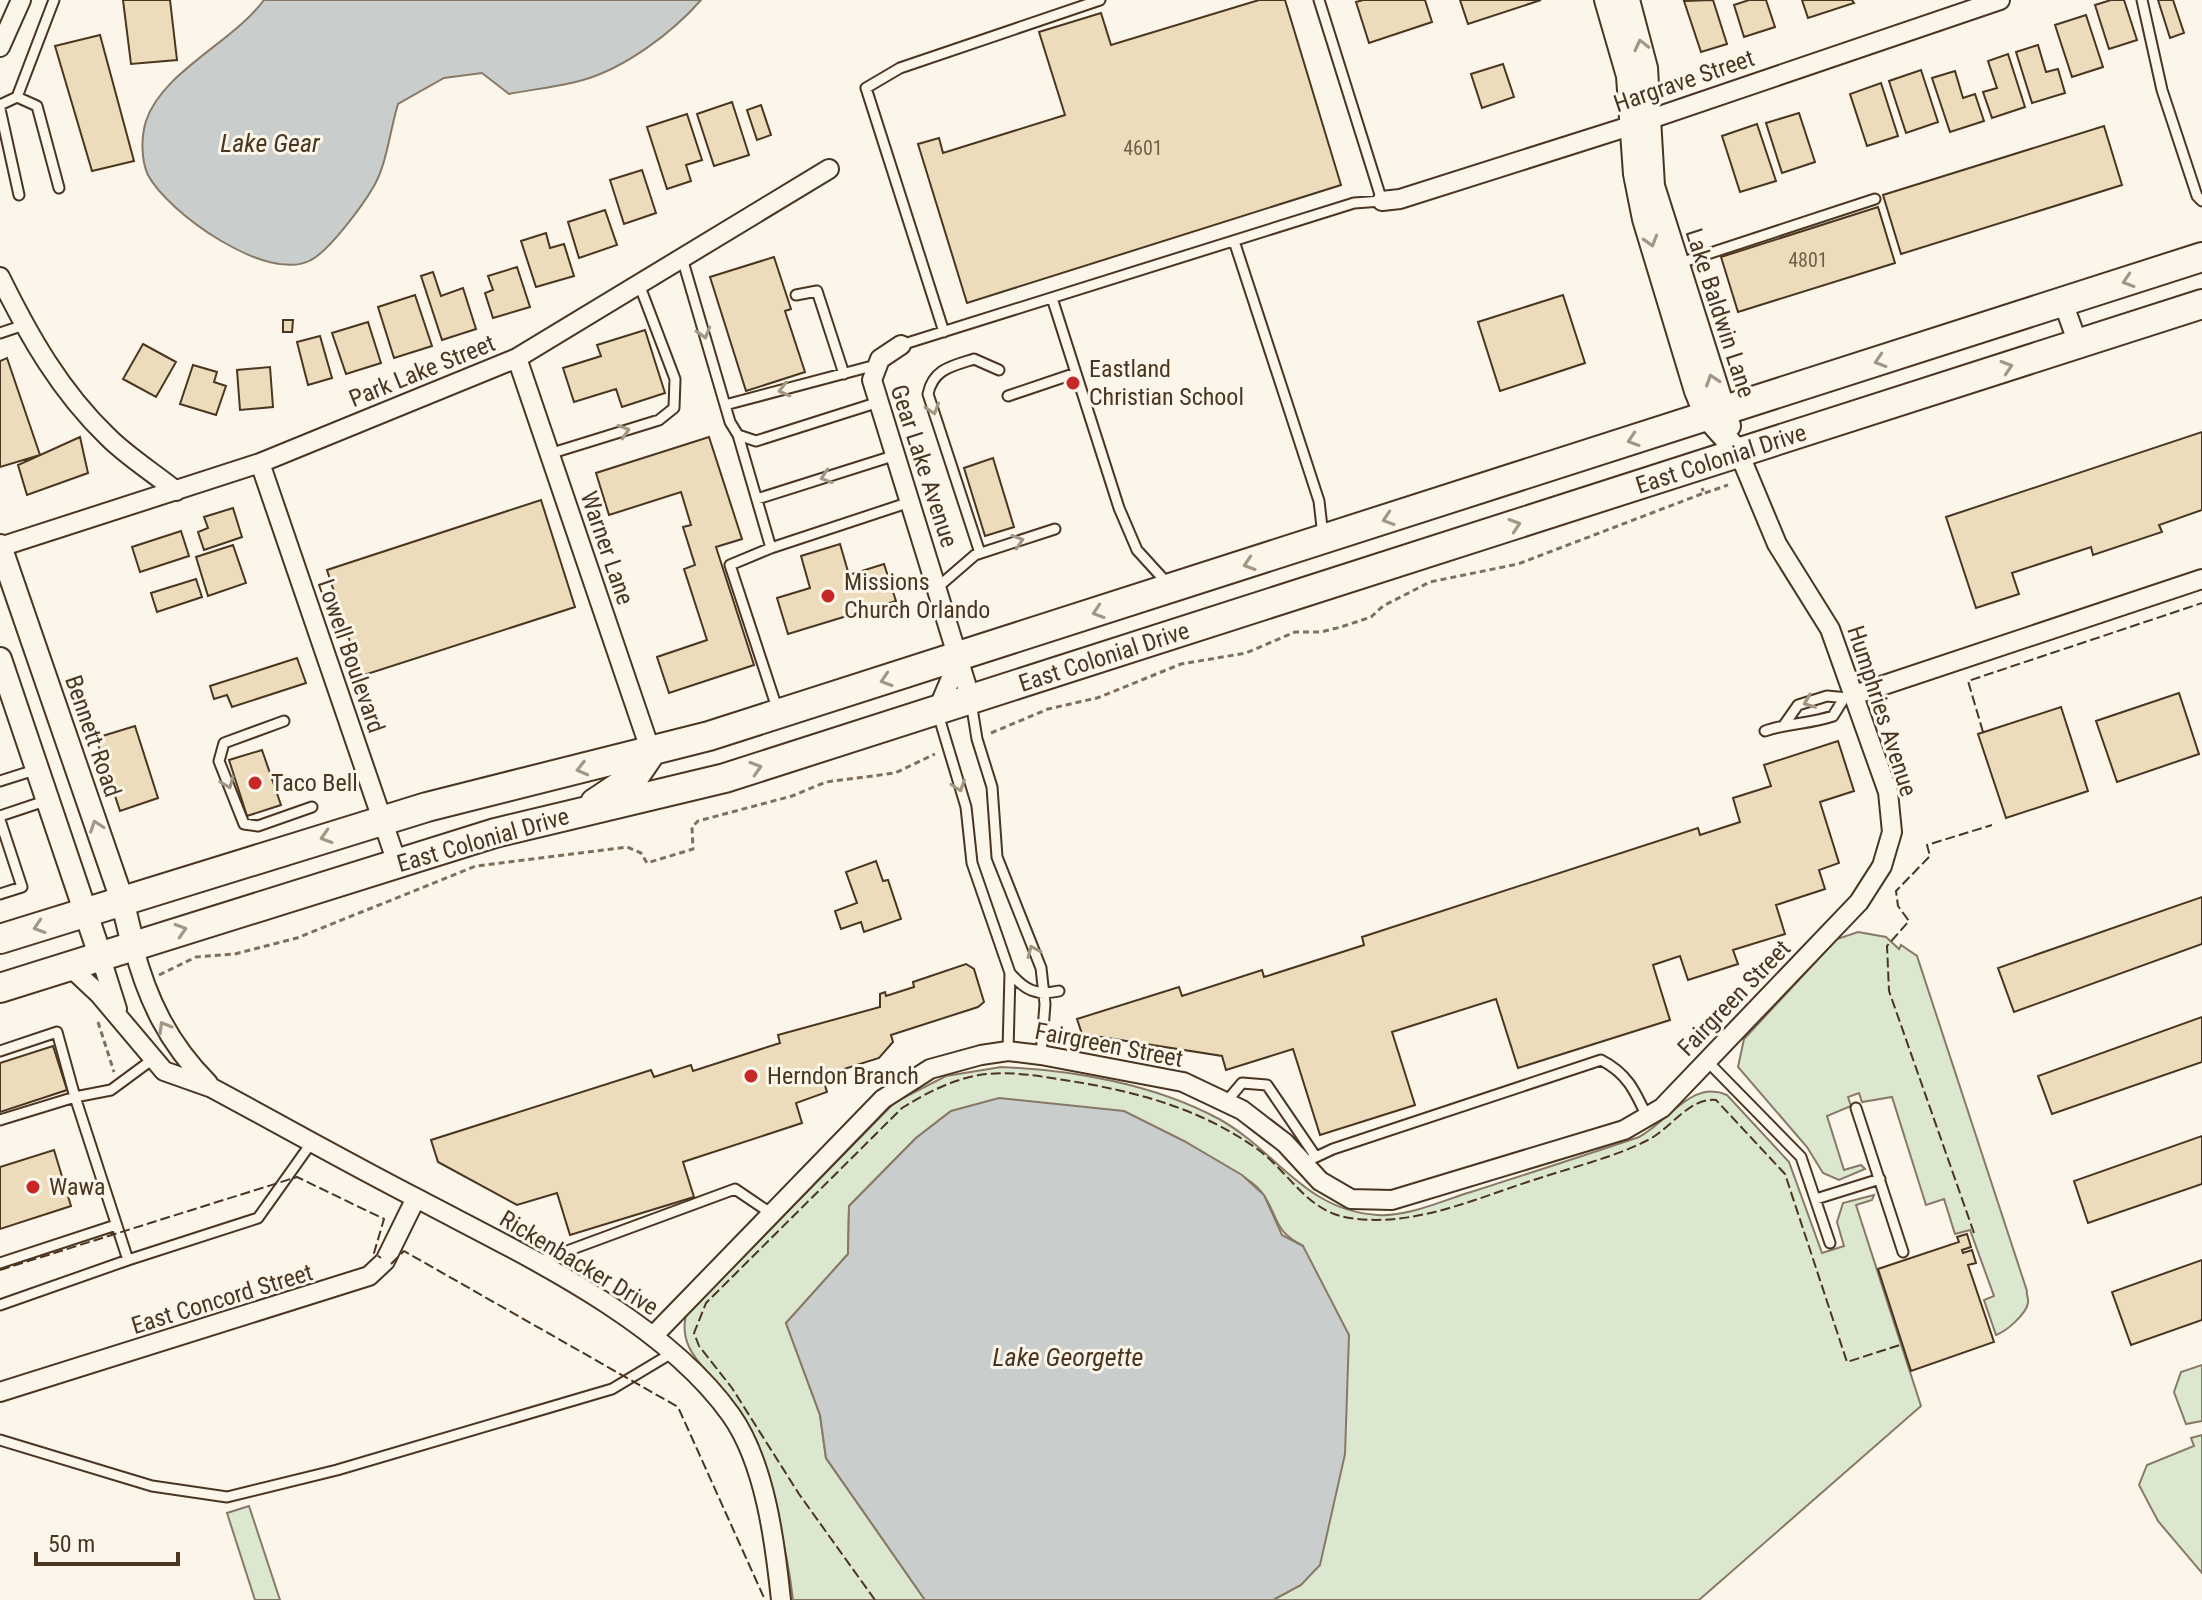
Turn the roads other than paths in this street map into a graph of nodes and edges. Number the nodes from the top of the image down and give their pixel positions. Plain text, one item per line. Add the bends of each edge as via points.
1 (21, 0) edge
2 (54, 0) edge
3 (1100, 0) edge
4 (1319, 0) edge
5 (1606, 0) edge
6 (1628, 0) edge
7 (2000, 0) edge
8 (2142, 0) edge
9 (0, 47) edge
10 (17, 97) junction
11 (0, 107) edge
12 (1639, 122) junction
13 (829, 169) dead end
14 (59, 188) dead end
15 (19, 195) dead end
16 (1875, 199) dead end
17 (1382, 201) junction
18 (2202, 201) edge
19 (1234, 241) junction
20 (2202, 257) edge
21 (682, 258) junction
22 (1676, 264) junction
23 (0, 277) edge
24 (639, 284) junction
25 (796, 295) dead end
26 (1052, 298) junction
27 (2063, 302) junction
28 (2202, 304) edge
29 (24, 325) junction
30 (944, 332) junction
31 (0, 333) edge
32 (2078, 344) junction
33 (901, 345) joint
34 (517, 358) junction
35 (876, 365) junction
36 (999, 370) dead end
37 (1076, 373) junction
38 (844, 374) junction
39 (1008, 396) dead end
40 (879, 402) junction
41 (725, 405) junction
42 (1715, 414) junction
43 (738, 435) junction
44 (1739, 453) junction
45 (549, 454) junction
46 (896, 455) junction
47 (260, 463) junction
48 (176, 491) junction
49 (757, 499) junction
50 (911, 502) junction
51 (1055, 529) dead end
52 (1323, 540) junction
53 (0, 546) edge
54 (771, 548) junction
55 (980, 553) junction
56 (2202, 579) edge
57 (938, 587) junction
58 (1173, 588) junction
59 (1263, 606) junction
60 (960, 657) junction
61 (0, 659) edge
62 (1848, 698) junction
63 (971, 700) junction
64 (937, 711) junction
65 (779, 714) junction
66 (284, 721) dead end
67 (1784, 725) junction
68 (1765, 731) dead end
69 (709, 736) junction
70 (651, 752) junction
71 (38, 769) junction
72 (0, 781) edge
73 (652, 797) junction
74 (48, 800) junction
75 (312, 807) dead end
76 (577, 813) junction
77 (0, 818) edge
78 (382, 820) junction
79 (397, 863) junction
80 (0, 894) edge
81 (122, 900) junction
82 (1859, 902) joint
83 (87, 911) junction
84 (0, 939) edge
85 (133, 945) junction
86 (100, 955) junction
87 (68, 965) junction
88 (1010, 973) junction
89 (0, 988) edge
90 (1059, 991) dead end
91 (1044, 995) junction
92 (120, 1017) junction
93 (0, 1051) edge
94 (1008, 1051) junction
95 (1041, 1055) junction
96 (153, 1059) junction
97 (1707, 1061) junction
98 (212, 1088) junction
99 (75, 1097) junction
100 (1226, 1102) junction
101 (1856, 1108) dead end
102 (1647, 1117) junction
103 (0, 1120) edge
104 (312, 1142) junction
105 (1310, 1160) junction
106 (1880, 1179) junction
107 (416, 1198) junction
108 (1816, 1199) junction
109 (772, 1214) junction
110 (116, 1225) junction
111 (1830, 1243) dead end
112 (1903, 1252) dead end
113 (128, 1260) junction
114 (537, 1262) junction
115 (0, 1263) edge
116 (0, 1305) edge
117 (654, 1335) junction
118 (673, 1353) junction
119 (0, 1392) edge
120 (0, 1440) edge
121 (781, 1600) edge

1 - 9 street
2 - 10 lane
3 - 30 lane via 900,68 866,88
4 - 17 lane
5 - 12 street, Lake Baldwin Lane
12 -> 6 street, Lake Baldwin Lane via 1646,68
7 - 12 street, Hargrave Street
8 - 18 lane via 2162,90
10 - 11 lane
10 - 14 lane via 37,106
11 - 15 lane
12 - 17 street, Hargrave Street
12 - 22 street, Lake Baldwin Lane
12 -> 42 street, Lake Baldwin Lane via 1644,219
13 - 21 street, Park Lake Street
16 - 22 lane
17 - 19 lane via 1354,203
19 - 26 lane
19 - 52 lane via 1319,501
20 -> 27 highway, East Colonial Drive
21 - 24 street, Park Lake Street
21 -> 41 lane
42 -> 22 street, Lake Baldwin Lane
23 - 29 street
24 - 34 street, Park Lake Street
45 -> 24 lane via 659,420 674,408 675,379
25 - 38 lane via 817,291
26 - 30 lane
26 - 37 lane
27 - 32 street
27 -> 42 highway, East Colonial Drive
28 - 32 highway, East Colonial Drive
29 - 31 lane
29 - 48 street via 66,392 109,438
30 - 33 lane
44 -> 32 highway, East Colonial Drive
33 - 35 street, Gear Lake Avenue
34 - 45 street, Warner Lane
34 - 47 street, Park Lake Street
35 - 38 lane
35 - 40 street, Gear Lake Avenue via 872,380
36 -> 55 lane via 974,359 942,370 928,394
37 - 39 lane
37 - 58 lane via 1137,550
38 -> 41 lane
40 - 43 lane via 756,441
40 - 46 street, Gear Lake Avenue
41 - 43 lane
42 - 44 street, Lake Baldwin Lane
42 -> 52 highway, East Colonial Drive
43 - 49 lane
59 -> 44 highway, East Colonial Drive
44 - 62 street, Humphries Avenue via 1777,544 1830,629
45 - 70 street, Warner Lane
46 -> 49 lane
46 - 50 street, Gear Lake Avenue
47 - 48 street, Park Lake Street
47 - 78 street, Lowell Boulevard
48 - 53 street, Park Lake Street
49 - 54 lane
50 - 54 lane
50 - 57 street, Gear Lake Avenue
55 -> 51 lane
52 -> 58 highway, East Colonial Drive
52 - 59 highway via 1316,559
81 -> 53 street, Bennett Road
54 - 65 lane via 730,565
55 - 57 lane
56 - 62 street
57 - 60 street, Gear Lake Avenue
58 -> 60 highway, East Colonial Drive
59 - 63 highway, East Colonial Drive
60 - 63 street, Gear Lake Avenue
60 - 64 street
60 -> 65 highway, East Colonial Drive
61 - 71 street
62 - 67 lane via 1833,716 1805,726
62 -> 67 lane via 1827,696 1798,705
62 - 82 street, Humphries Avenue via 1888,792 1892,832 1882,866
63 - 64 highway, East Colonial Drive
91 -> 63 lane via 1041,968 997,857 992,787
73 -> 64 highway, East Colonial Drive
64 -> 88 lane via 966,807 972,863
65 - 69 highway, East Colonial Drive
66 -> 75 lane via 224,743 219,761 244,824 258,826
67 - 68 lane
69 - 70 highway, East Colonial Drive
69 - 73 highway via 669,766
70 - 76 highway via 634,777
70 -> 78 highway, East Colonial Drive
71 - 72 lane
71 - 74 street
73 - 76 highway, East Colonial Drive
74 - 77 lane
74 - 83 street
76 - 79 highway, East Colonial Drive
77 - 80 lane via 22,887
78 - 79 street, Lowell Boulevard
78 -> 81 highway, East Colonial Drive
85 -> 79 highway, East Colonial Drive
81 - 83 highway, East Colonial Drive
81 - 85 street, Bennett Road
82 - 97 street, Fairgreen Street
83 -> 84 highway, East Colonial Drive
83 - 86 street
85 - 86 highway, East Colonial Drive
98 -> 85 street, Rickenbacker Drive via 182,1057 161,1022
86 - 87 highway, East Colonial Drive
86 - 92 street, Rickenbacker Drive
87 - 89 highway, East Colonial Drive
87 - 92 street, Rickenbacker Drive
88 - 91 lane via 1024,989
88 - 94 lane
90 - 91 lane
91 - 95 lane
92 - 96 street, Rickenbacker Drive
93 - 99 lane via 57,1032
94 - 95 street, Fairgreen Street
94 - 109 street, Fairgreen Street via 930,1069 883,1099
95 - 100 street, Fairgreen Street via 1183,1082
96 - 98 street, Rickenbacker Drive via 164,1071
96 - 99 lane via 111,1090
97 - 102 street, Fairgreen Street
97 - 108 lane via 1801,1157
98 - 104 street, Rickenbacker Drive
99 - 103 lane
99 - 110 lane
100 - 105 street, Fairgreen Street
100 - 105 lane via 1242,1083 1267,1085
101 - 106 lane
102 - 105 street, Fairgreen Street via 1624,1130 1392,1200 1351,1199 1320,1181
102 - 105 lane via 1630,1081 1601,1060
104 - 107 street, Rickenbacker Drive
104 - 113 lane via 258,1218
106 - 108 lane
106 - 112 lane
107 - 114 street, Rickenbacker Drive
107 - 119 street, East Concord Street via 385,1261 369,1276
108 - 111 lane
109 - 114 lane via 735,1189
109 - 117 street, Fairgreen Street
110 - 113 lane
110 - 115 lane
113 - 116 lane
114 - 117 street, Rickenbacker Drive
117 - 118 street, Rickenbacker Drive
118 - 120 lane via 612,1389 227,1497 152,1486
118 - 121 street, Rickenbacker Drive via 703,1379 733,1417 750,1456 776,1550

